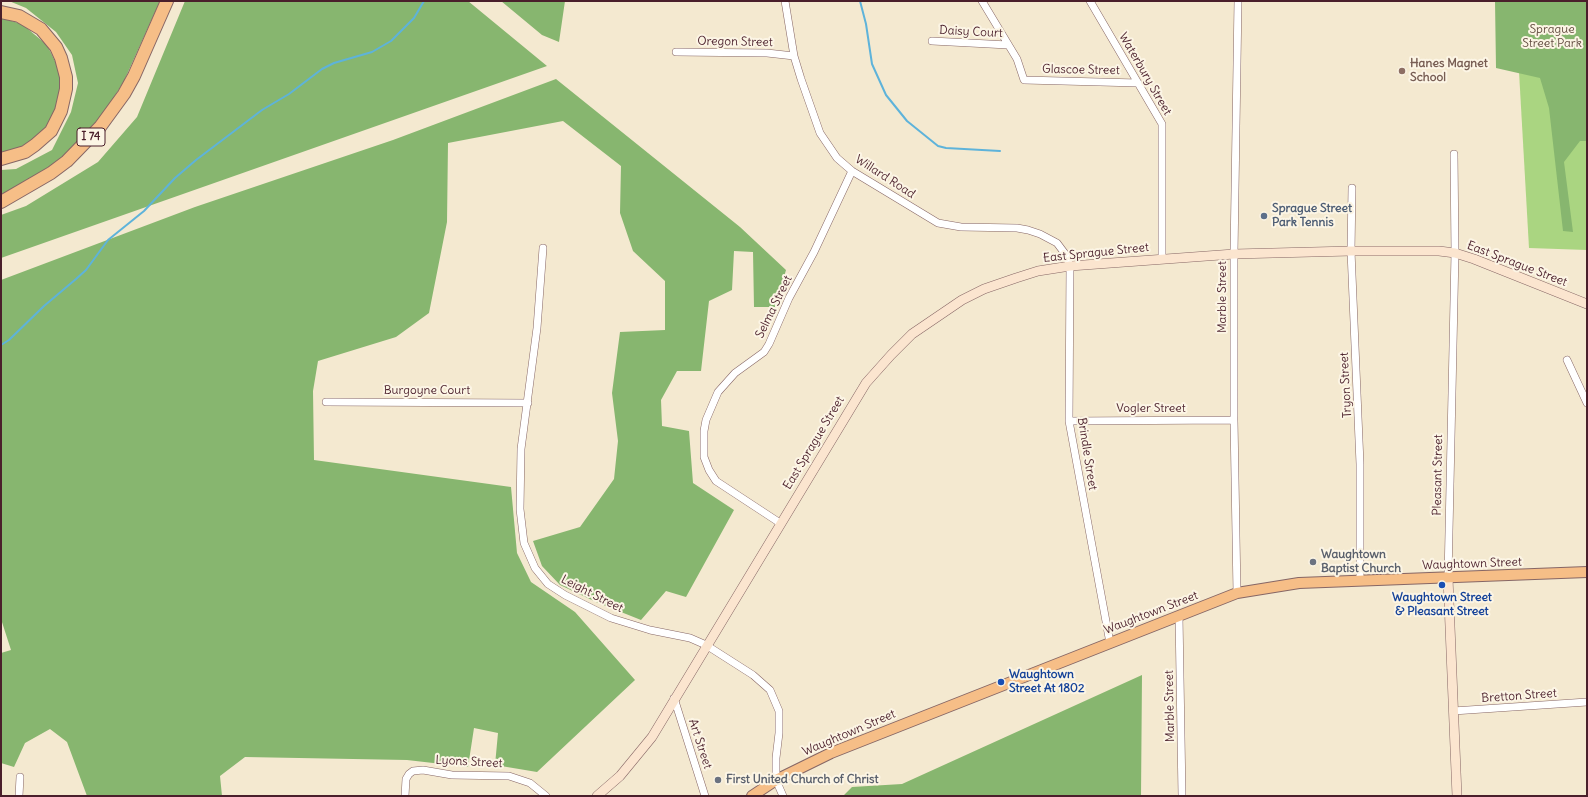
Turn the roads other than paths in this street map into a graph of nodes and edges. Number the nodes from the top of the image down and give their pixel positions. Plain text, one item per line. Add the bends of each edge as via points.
1 (167, 1) edge
2 (785, 1) edge
3 (982, 1) edge
4 (1090, 1) edge
5 (1238, 1) edge
6 (1, 12) edge
7 (932, 41) dead end
8 (1008, 45) junction
9 (676, 52) dead end
10 (794, 56) junction
11 (1138, 83) junction
12 (1454, 154) dead end
13 (1, 159) edge
14 (852, 170) junction
15 (1352, 188) dead end
16 (1, 202) edge
17 (543, 248) dead end
18 (1351, 250) junction
19 (1455, 253) junction
20 (1234, 254) junction
21 (1162, 259) junction
22 (1070, 266) junction
23 (1587, 304) edge
24 (1567, 360) dead end
25 (326, 402) dead end
26 (528, 403) junction
27 (1587, 403) edge
28 (1234, 420) junction
29 (1070, 421) junction
30 (780, 523) junction
31 (1587, 572) edge
32 (1448, 578) junction
33 (1360, 581) junction
34 (1238, 593) junction
35 (1179, 616) junction
36 (1110, 643) junction
37 (706, 645) junction
38 (674, 698) junction
39 (1587, 702) edge
40 (1453, 711) junction
41 (20, 777) dead end
42 (776, 780) junction
43 (19, 796) edge
44 (405, 796) edge
45 (546, 796) edge
46 (597, 796) edge
47 (705, 796) edge
48 (752, 796) edge
49 (783, 796) edge
50 (1182, 796) edge
51 (1457, 796) edge

1 - 16 highway, I 74 via 134,76 100,127 79,150 51,173
2 - 10 street, Willard Road
3 - 8 street
4 - 11 street, Waterbury Street
5 - 20 street, Marble Street
6 - 13 highway via 19,16 41,29 56,47 66,77 63,106 51,131 25,152
7 - 8 street, Daisy Court
8 - 11 street, Glascoe Street via 1017,59 1024,80
9 - 10 street, Oregon Street via 767,53
10 - 14 street, Willard Road via 820,133 837,158
11 - 21 street, Waterbury Street via 1162,124
12 - 19 street, Pleasant Street
14 - 22 street, Willard Road via 938,223 961,227 1017,228 1040,234 1057,243
14 - 30 street, Selma Street via 769,344 764,352 735,374 718,392 706,420 704,457 716,481
15 - 18 street, Tryon Street
17 - 26 street, Leight Street
18 - 19 street, East Sprague Street
18 - 20 street, East Sprague Street
18 - 33 street, Tryon Street via 1360,464
19 - 23 street, East Sprague Street
19 - 32 street, Pleasant Street
20 - 21 street, East Sprague Street
20 - 28 street, Marble Street
21 - 22 street, East Sprague Street
22 - 29 street, Brindle Street
22 - 30 street, East Sprague Street via 1038,271 984,289 940,314 906,339 866,383
24 - 27 street
25 - 26 street, Burgoyne Court
26 - 37 street, Leight Street via 521,448 520,509 524,543 535,568 554,588 611,618 650,630 690,638
28 - 29 street, Vogler Street
28 - 34 street, Marble Street
29 - 36 street, Brindle Street
30 - 37 street, East Sprague Street
31 - 32 main road, Waughtown Street
32 - 33 main road, Waughtown Street
32 - 40 street, Pleasant Street
33 - 34 main road, Waughtown Street via 1299,583
34 - 35 main road, Waughtown Street
35 - 36 main road, Waughtown Street
35 - 50 street, Marble Street
36 - 42 main road, Waughtown Street via 830,753
37 - 38 street, East Sprague Street
37 - 42 street, Leight Street via 753,675 770,690 779,710
38 - 46 street, East Sprague Street via 652,737 637,757
38 - 47 street, Art Street
39 - 40 street, Bretton Street
40 - 51 street, Pleasant Street
41 - 43 street
42 - 48 main road, Waughtown Street
42 - 49 street, Leight Street
44 - 45 street, Lyons Street via 406,778 413,771 423,770 452,775 509,776 530,783

